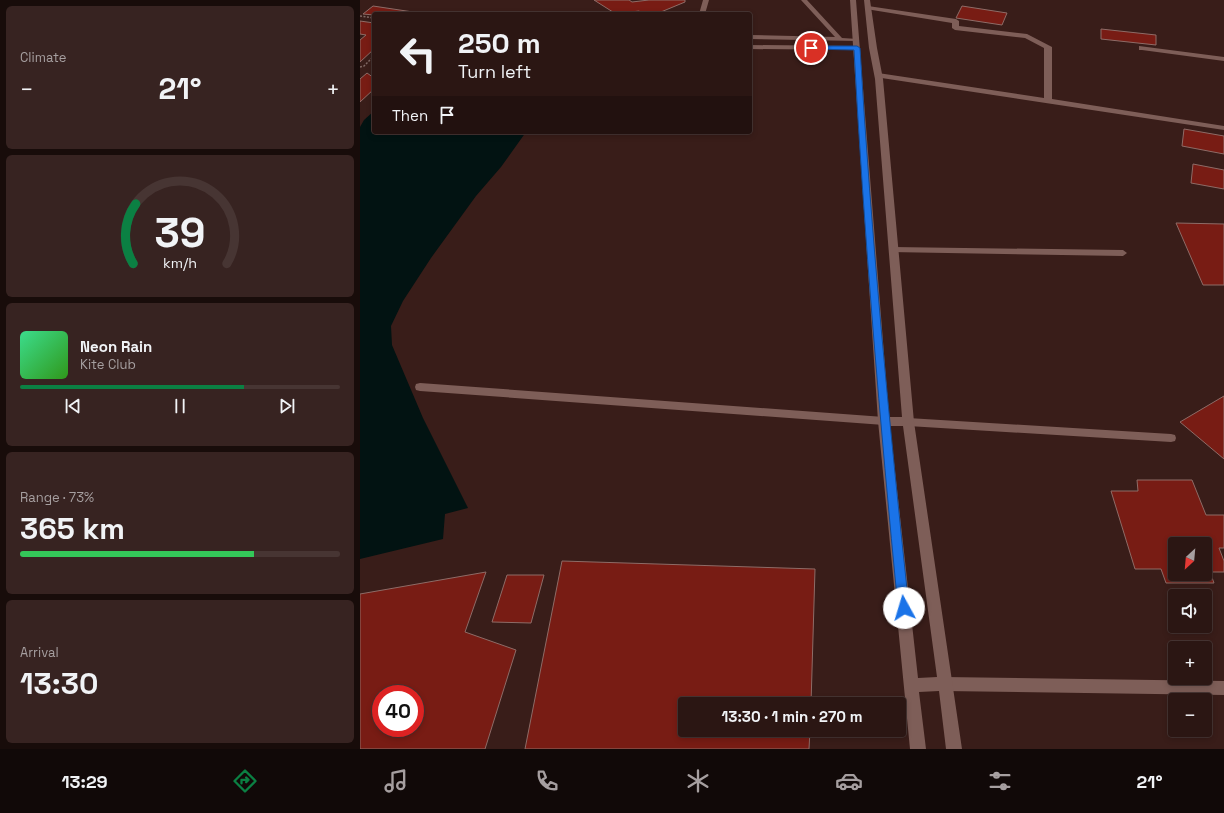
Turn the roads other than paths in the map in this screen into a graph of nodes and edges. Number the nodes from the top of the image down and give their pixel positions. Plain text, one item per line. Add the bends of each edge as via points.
1 (706, 0) edge
2 (804, 0) edge
3 (854, 0) edge
4 (868, 4) edge
5 (703, 12) edge
6 (752, 37) edge
7 (841, 40) junction
8 (857, 44) junction
9 (872, 44) junction
10 (752, 47) edge
11 (1142, 48) dead end
12 (1224, 59) edge
13 (878, 75) junction
14 (1048, 101) junction
15 (1224, 128) edge
16 (893, 250) junction
17 (1123, 253) dead end
18 (420, 387) dead end
19 (884, 421) junction
20 (908, 422) junction
21 (1171, 438) dead end
22 (944, 684) junction
23 (911, 685) junction
24 (1224, 688) edge
25 (918, 749) edge
26 (954, 749) edge

1 - 5 lane
2 - 7 lane
3 - 8 street
4 - 9 street
4 - 14 street via 956,21 956,28 1027,36 1048,48
6 - 7 lane
7 - 8 lane
8 - 9 street
8 - 10 lane
8 - 19 street
9 - 13 street
11 - 12 street
13 - 14 street
13 - 16 street
14 - 15 street
16 - 17 lane
16 - 20 street
18 - 19 lane
19 - 20 street
19 - 23 street
20 - 21 lane
20 - 22 street
22 - 23 street
22 - 24 lane
22 - 26 street
23 - 25 street

